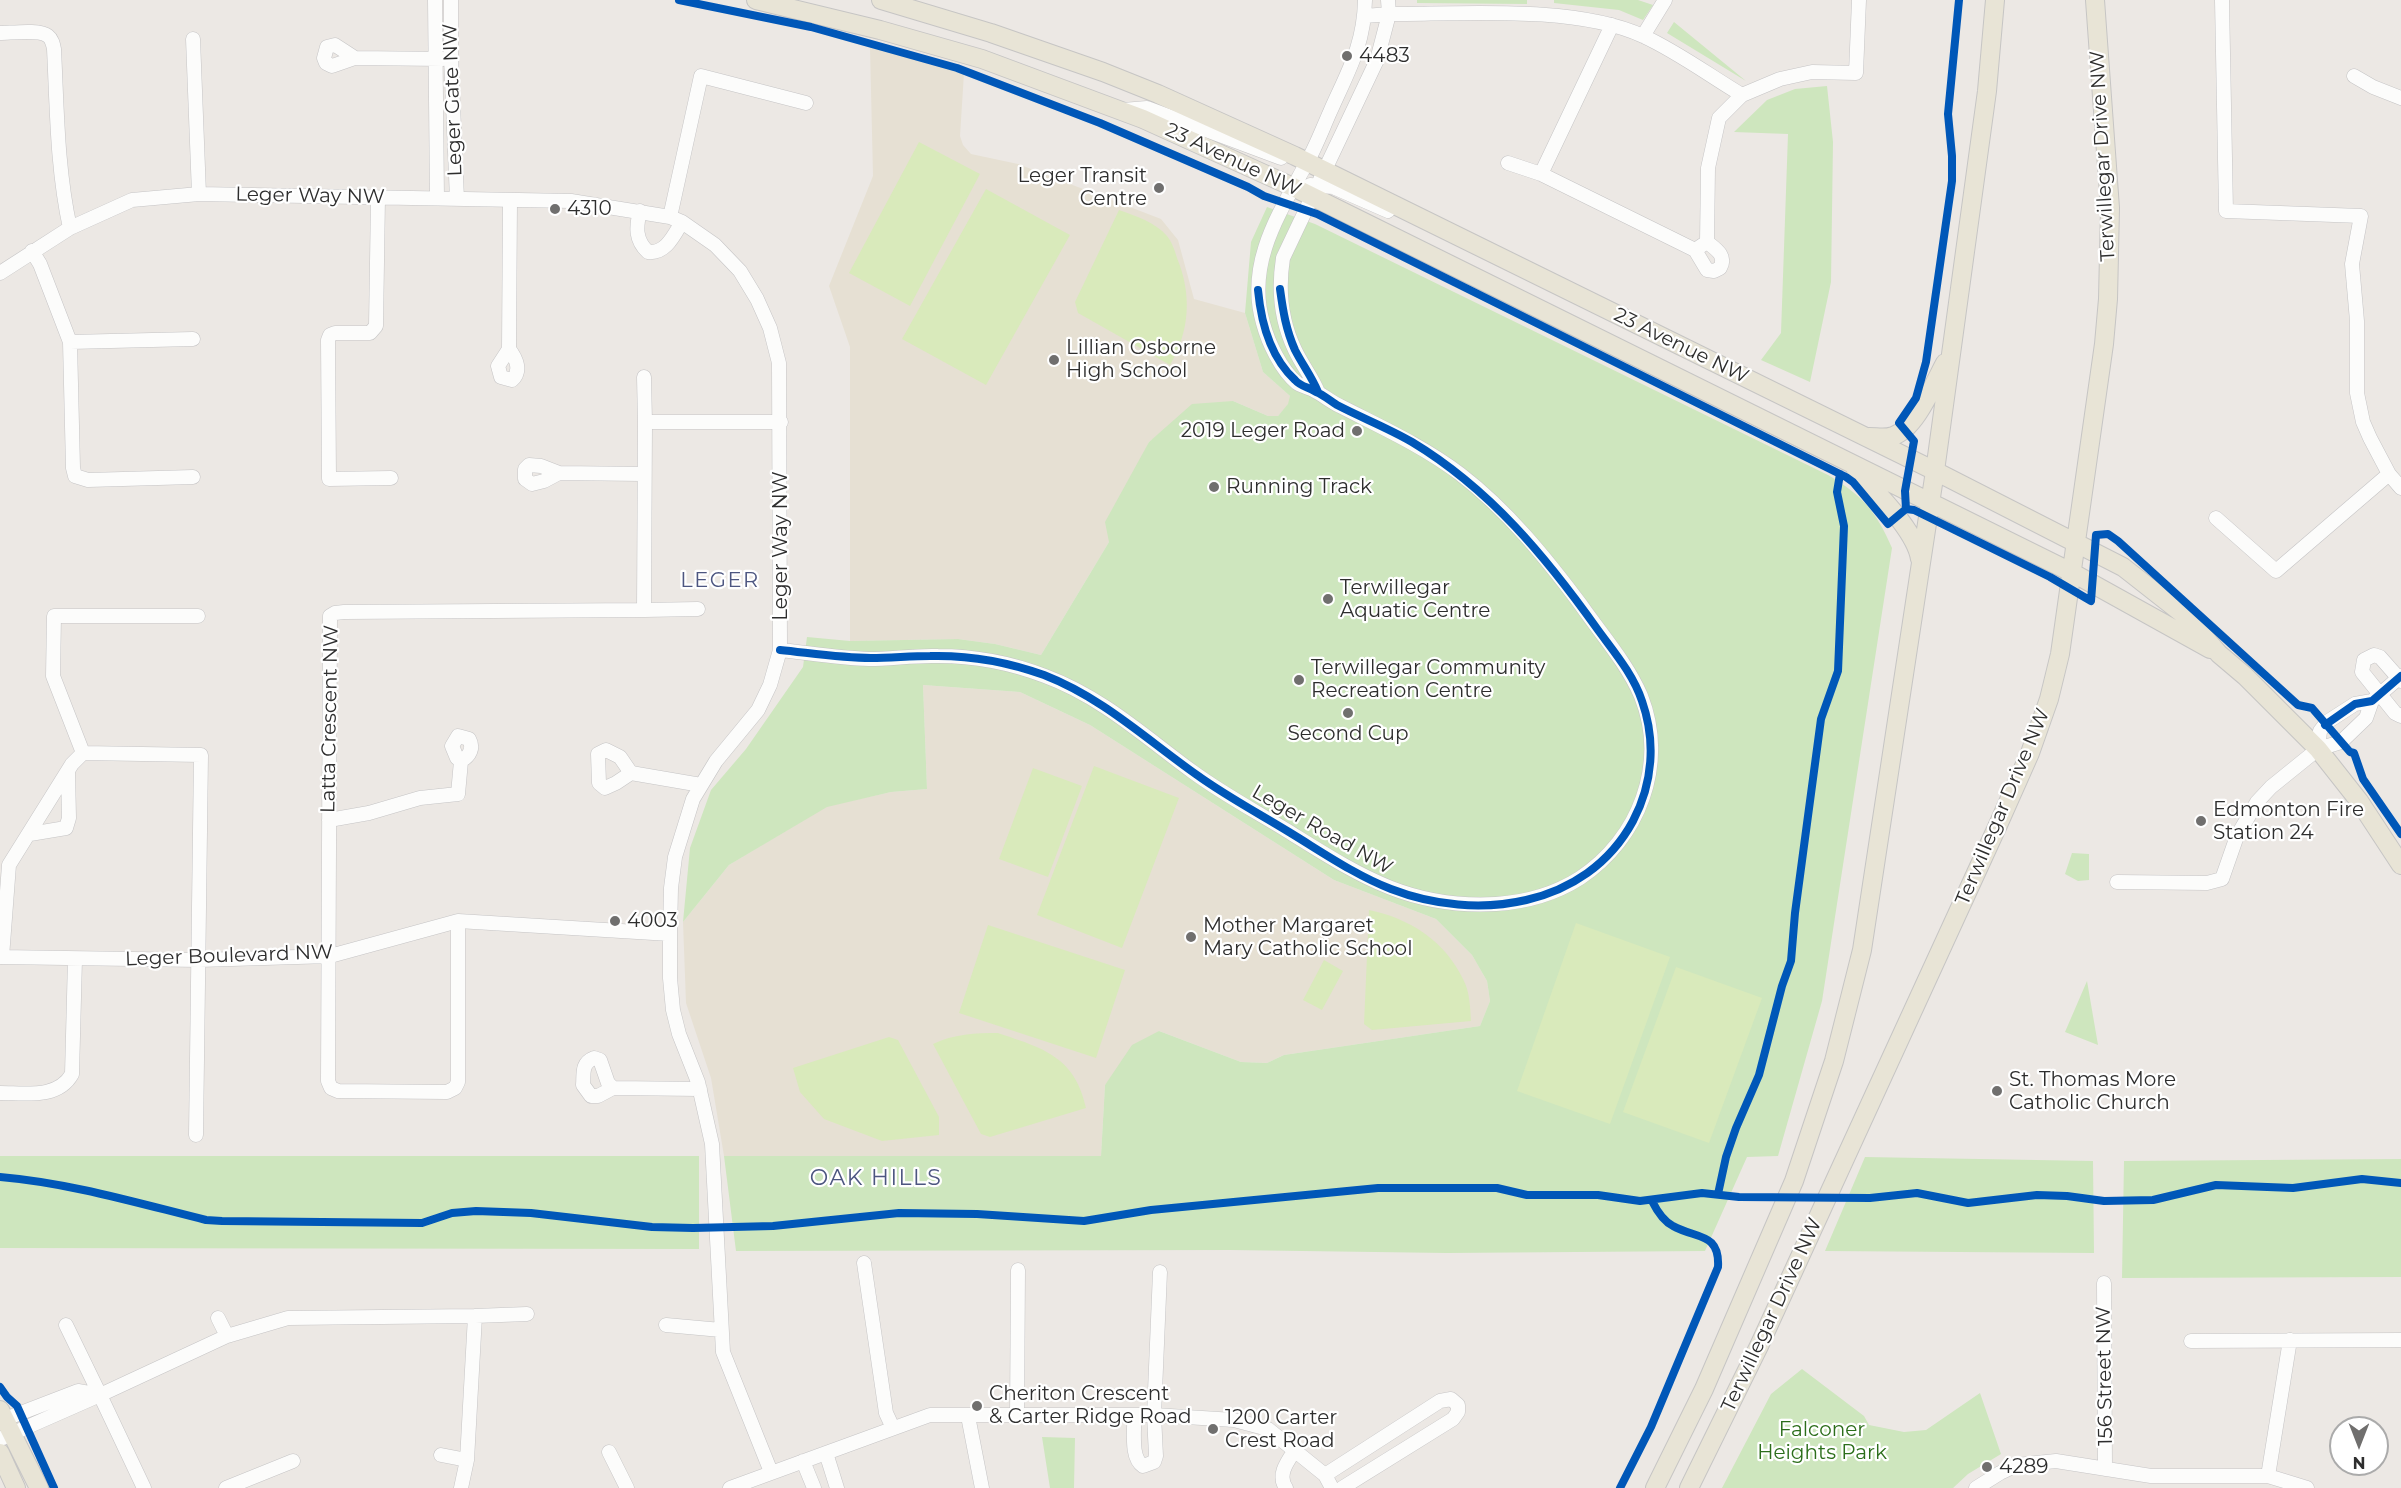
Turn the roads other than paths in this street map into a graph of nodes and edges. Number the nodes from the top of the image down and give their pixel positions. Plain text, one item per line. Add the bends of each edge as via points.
1 (435, 0) edge
2 (451, 0) edge
3 (756, 0) edge
4 (881, 0) edge
5 (1365, 0) edge
6 (1665, 0) edge
7 (1859, 0) edge
8 (1995, 0) edge
9 (2095, 0) edge
10 (2222, 0) edge
11 (1388, 7) edge
12 (1540, 7) edge
13 (1365, 16) junction
14 (1612, 25) junction
15 (0, 33) edge
16 (1643, 36) junction
17 (193, 39) dead end
18 (355, 58) dead end
19 (451, 58) junction
20 (435, 59) junction
21 (2354, 76) dead end
22 (1742, 95) junction
23 (2401, 98) edge
24 (807, 103) dead end
25 (1120, 110) junction
26 (1508, 163) dead end
27 (1306, 164) junction
28 (1541, 174) junction
29 (1319, 184) junction
30 (1293, 187) junction
31 (198, 194) junction
32 (378, 198) junction
33 (437, 198) junction
34 (457, 199) junction
35 (510, 201) junction
36 (640, 211) junction
37 (676, 220) junction
38 (70, 228) junction
39 (32, 251) junction
40 (0, 273) edge
41 (193, 339) dead end
42 (70, 342) junction
43 (509, 349) dead end
44 (1951, 352) junction
45 (644, 377) dead end
46 (1318, 392) junction
47 (645, 422) junction
48 (781, 422) junction
49 (1864, 437) junction
50 (1849, 463) junction
51 (1935, 471) junction
52 (559, 473) dead end
53 (643, 474) junction
54 (2389, 474) junction
55 (193, 477) dead end
56 (391, 478) dead end
57 (2401, 488) edge
58 (1929, 503) junction
59 (2216, 518) dead end
60 (2077, 542) junction
61 (1921, 568) junction
62 (2073, 573) junction
63 (698, 609) dead end
64 (644, 610) junction
65 (198, 616) dead end
66 (780, 650) junction
67 (2219, 654) junction
68 (2400, 678) edge
69 (2376, 698) junction
70 (2401, 716) edge
71 (2319, 749) junction
72 (83, 753) junction
73 (461, 761) dead end
74 (68, 772) junction
75 (631, 772) dead end
76 (701, 786) junction
77 (329, 820) junction
78 (30, 834) junction
79 (5, 861) edge
80 (2401, 865) edge
81 (2117, 882) dead end
82 (458, 921) junction
83 (670, 934) junction
84 (330, 956) junction
85 (1, 957) edge
86 (75, 959) junction
87 (198, 960) junction
88 (613, 1088) dead end
89 (700, 1089) junction
90 (0, 1093) edge
91 (196, 1135) dead end
92 (864, 1263) dead end
93 (1018, 1270) dead end
94 (1160, 1272) dead end
95 (2104, 1283) dead end
96 (527, 1314) dead end
97 (475, 1316) junction
98 (218, 1318) dead end
99 (66, 1325) dead end
100 (666, 1325) dead end
101 (721, 1330) junction
102 (227, 1336) junction
103 (2290, 1340) junction
104 (2401, 1340) edge
105 (2191, 1341) dead end
106 (100, 1395) junction
107 (1154, 1415) junction
108 (968, 1416) junction
109 (1017, 1416) junction
110 (1134, 1416) junction
111 (3, 1425) edge
112 (893, 1428) junction
113 (1294, 1450) junction
114 (609, 1452) dead end
115 (0, 1453) edge
116 (826, 1453) junction
117 (441, 1455) dead end
118 (467, 1460) junction
119 (293, 1461) dead end
120 (804, 1461) junction
121 (2105, 1469) junction
122 (771, 1472) junction
123 (1325, 1474) junction
124 (2268, 1476) junction
125 (2185, 1482) edge
126 (16, 1488) edge
127 (39, 1488) edge
128 (144, 1488) edge
129 (226, 1488) edge
130 (461, 1488) edge
131 (627, 1488) edge
132 (730, 1488) edge
133 (814, 1488) edge
134 (837, 1488) edge
135 (982, 1488) edge
136 (1286, 1488) edge
137 (1332, 1488) edge
138 (1342, 1488) edge
139 (1655, 1488) edge
140 (1689, 1488) edge
141 (1976, 1488) edge
142 (2307, 1488) edge

1 - 20 street, Leger Gate NW
2 - 19 street, Leger Gate NW
3 - 25 main road, 23 Avenue NW via 982,59
4 - 27 main road, 23 Avenue NW via 1103,72
5 - 13 street, Leger Road NW
6 - 16 street
7 - 22 street via 1856,73 1812,72 1780,79
8 - 44 main road, Terwillegar Drive NW via 1987,90
9 - 60 main road, Terwillegar Drive NW via 2110,208 2108,299
10 - 54 street via 2226,211 2361,216 2352,264 2357,393 2363,422
11 - 12 street
11 - 13 street
11 - 29 street via 1377,60
12 - 14 street
13 - 27 street, Leger Road NW via 1356,57
14 - 16 street
14 - 28 street
15 - 38 street via 40,33 51,39 64,201
16 - 22 street
17 - 31 street
18 - 20 street
19 - 20 street
19 - 34 street, Leger Gate NW
20 - 33 street, Leger Gate NW
21 - 23 street
22 - 28 street via 1719,118 1708,168 1701,246
24 - 37 street via 701,76
25 - 27 street via 1146,108
25 - 30 main road, 23 Avenue NW
26 - 28 street
27 - 29 main road, 23 Avenue NW
27 - 30 street, Leger Road NW
29 - 30 main road, 23 Avenue NW
29 - 46 street via 1283,258 1280,290 1286,326
29 - 49 main road, 23 Avenue NW via 1507,260
29 - 50 main road, 23 Avenue NW
30 - 46 street, Leger Road NW via 1261,257 1261,318 1287,372 1298,384
31 - 32 street, Leger Way NW
31 - 38 street, Leger Way NW via 132,200
32 - 33 street, Leger Way NW
32 - 56 street via 376,326 370,333 335,333 328,340 330,479
33 - 34 street, Leger Way NW
34 - 35 street, Leger Way NW
35 - 36 street, Leger Way NW via 571,201
35 - 43 street
36 - 37 street, Leger Way NW
36 - 37 street via 636,227 648,252 661,250 671,241
37 - 48 street, Leger Way NW via 715,245 740,271 757,298 779,363
38 - 39 street, Leger Way NW
39 - 40 street, Leger Way NW
39 - 42 street
41 - 42 street
42 - 55 street via 75,476 88,480
44 - 49 main road via 1905,430 1887,438
44 - 51 main road, Terwillegar Drive NW
45 - 47 street
46 - 66 street, Leger Road NW via 1412,442 1460,474 1507,516 1564,582 1627,669 1641,697 1649,727 1651,758 1646,790 1641,806 1613,852 1567,887 1528,900 1487,904 1445,903 1406,894 1335,860 1197,775 1114,711 1050,678 976,658 868,658
47 - 48 street
47 - 53 street
48 - 66 street, Leger Way NW
49 - 51 main road, 23 Avenue NW
50 - 58 main road, 23 Avenue NW
50 - 61 main road via 1911,535
51 - 58 main road, Terwillegar Drive NW
51 - 60 main road, 23 Avenue NW
52 - 53 street
53 - 64 street
54 - 57 street
54 - 59 street via 2276,571
58 - 61 main road, Terwillegar Drive NW
58 - 62 main road, 23 Avenue NW
60 - 62 main road, Terwillegar Drive NW
60 - 67 main road, 23 Avenue NW via 2147,584 2188,618
61 - 139 main road, Terwillegar Drive NW via 1862,950 1834,1061 1794,1181 1704,1389
62 - 67 main road, 23 Avenue NW
62 - 140 main road, Terwillegar Drive NW via 2054,682 2030,753 1764,1336
63 - 64 street, Latta Crescent NW
64 - 77 street, Latta Crescent NW via 330,616
65 - 72 street via 54,616 53,676
66 - 76 street, Leger Way NW via 758,710
67 - 71 main road
68 - 69 street
68 - 69 street via 2380,657 2374,655 2364,660 2362,672
69 - 70 street
69 - 71 street via 2366,718 2341,742
69 - 71 street via 2355,704 2327,722 2320,731
71 - 80 main road
71 - 81 street via 2257,802 2237,836 2222,879 2207,883
72 - 74 street
72 - 87 street via 201,755
73 - 77 street via 458,794 420,798
74 - 78 street
74 - 78 street via 66,828
75 - 76 street
76 - 83 street, Leger Way NW via 685,820 675,857
77 - 84 street, Latta Crescent NW
78 - 79 street
79 - 85 street
82 - 83 street, Leger Boulevard NW
82 - 84 street, Leger Boulevard NW
82 - 84 street, Latta Crescent NW via 458,1082 447,1092 331,1088
83 - 89 street, Leger Way NW via 673,1010
84 - 87 street, Leger Boulevard NW
85 - 86 street, Leger Boulevard NW
86 - 87 street, Leger Boulevard NW
86 - 90 street via 72,1074 66,1084 48,1092
87 - 91 street
88 - 89 street
89 - 101 street, Leger Way NW via 712,1144
92 - 112 street via 886,1413
93 - 109 street
94 - 107 street
95 - 121 street, 156 Street NW
96 - 97 street
97 - 102 street via 288,1318
97 - 118 street
98 - 102 street
99 - 106 street
100 - 101 street
101 - 122 street, Leger Way NW via 723,1352
102 - 106 street
103 - 104 street
103 - 105 street
103 - 124 street
106 - 111 street via 78,1391
106 - 128 street
107 - 110 street
107 - 110 street via 1154,1462 1143,1466 1135,1455
107 - 113 street via 1234,1420 1268,1429
108 - 109 street
108 - 112 street via 930,1415
108 - 135 street
109 - 110 street
111 - 127 main road
112 - 116 street
113 - 123 street
113 - 136 street via 1282,1476
114 - 131 street
115 - 126 main road
116 - 120 street
116 - 134 street
117 - 118 street
118 - 130 street
119 - 129 street
120 - 122 street
120 - 133 street
121 - 125 street
121 - 141 street via 2056,1461 2032,1462 2000,1473
122 - 132 street
123 - 137 street
123 - 138 street via 1440,1401 1451,1399 1458,1405 1453,1419
124 - 125 street
124 - 142 street

